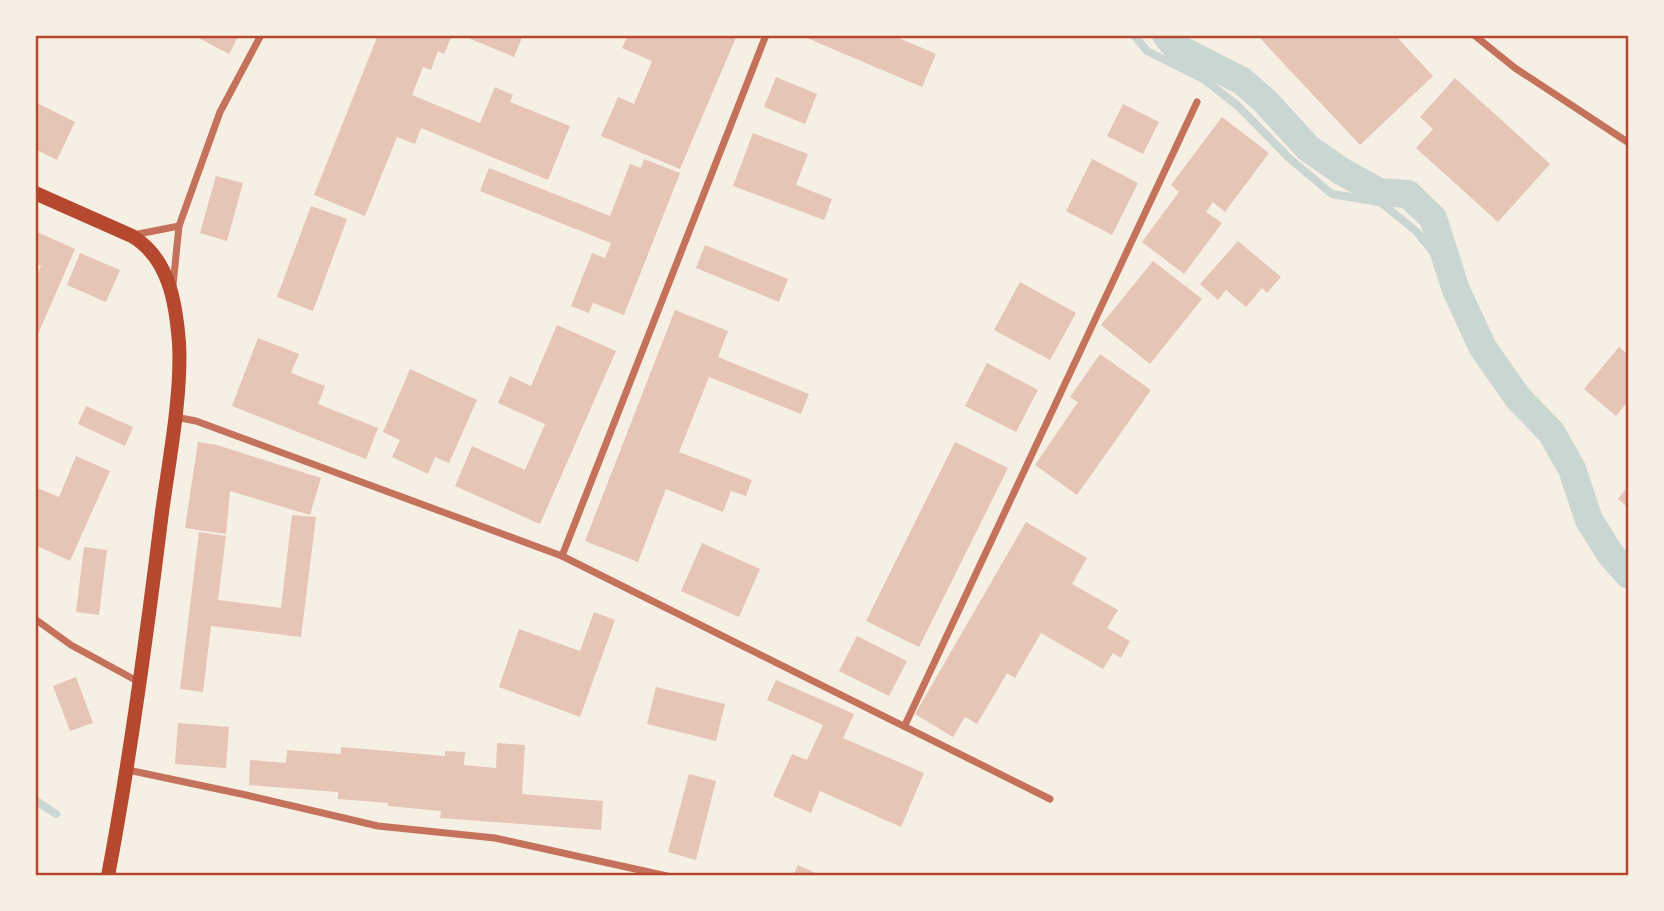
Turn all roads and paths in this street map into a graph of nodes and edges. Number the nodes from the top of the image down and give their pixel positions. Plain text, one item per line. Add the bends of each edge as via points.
1 (261, 35) edge
2 (766, 35) edge
3 (1474, 35) edge
4 (1198, 102) dead end
5 (1629, 143) edge
6 (35, 193) edge
7 (179, 226) junction
8 (132, 236) junction
9 (172, 295) junction
10 (174, 417) junction
11 (562, 556) junction
12 (35, 619) edge
13 (141, 684) junction
14 (905, 725) junction
15 (128, 770) junction
16 (1049, 799) dead end
17 (108, 876) edge
18 (667, 876) edge

1 - 7 street via 220,112
2 - 11 street
3 - 5 street via 1515,68
4 - 14 street
6 - 8 main road
7 - 8 street
7 - 9 street
8 - 9 main road via 157,258
9 - 10 main road via 179,357
10 - 11 street via 196,421
10 - 13 main road
11 - 14 street
12 - 13 street
13 - 15 main road
14 - 16 street
15 - 17 main road
15 - 18 street via 378,826 495,838

